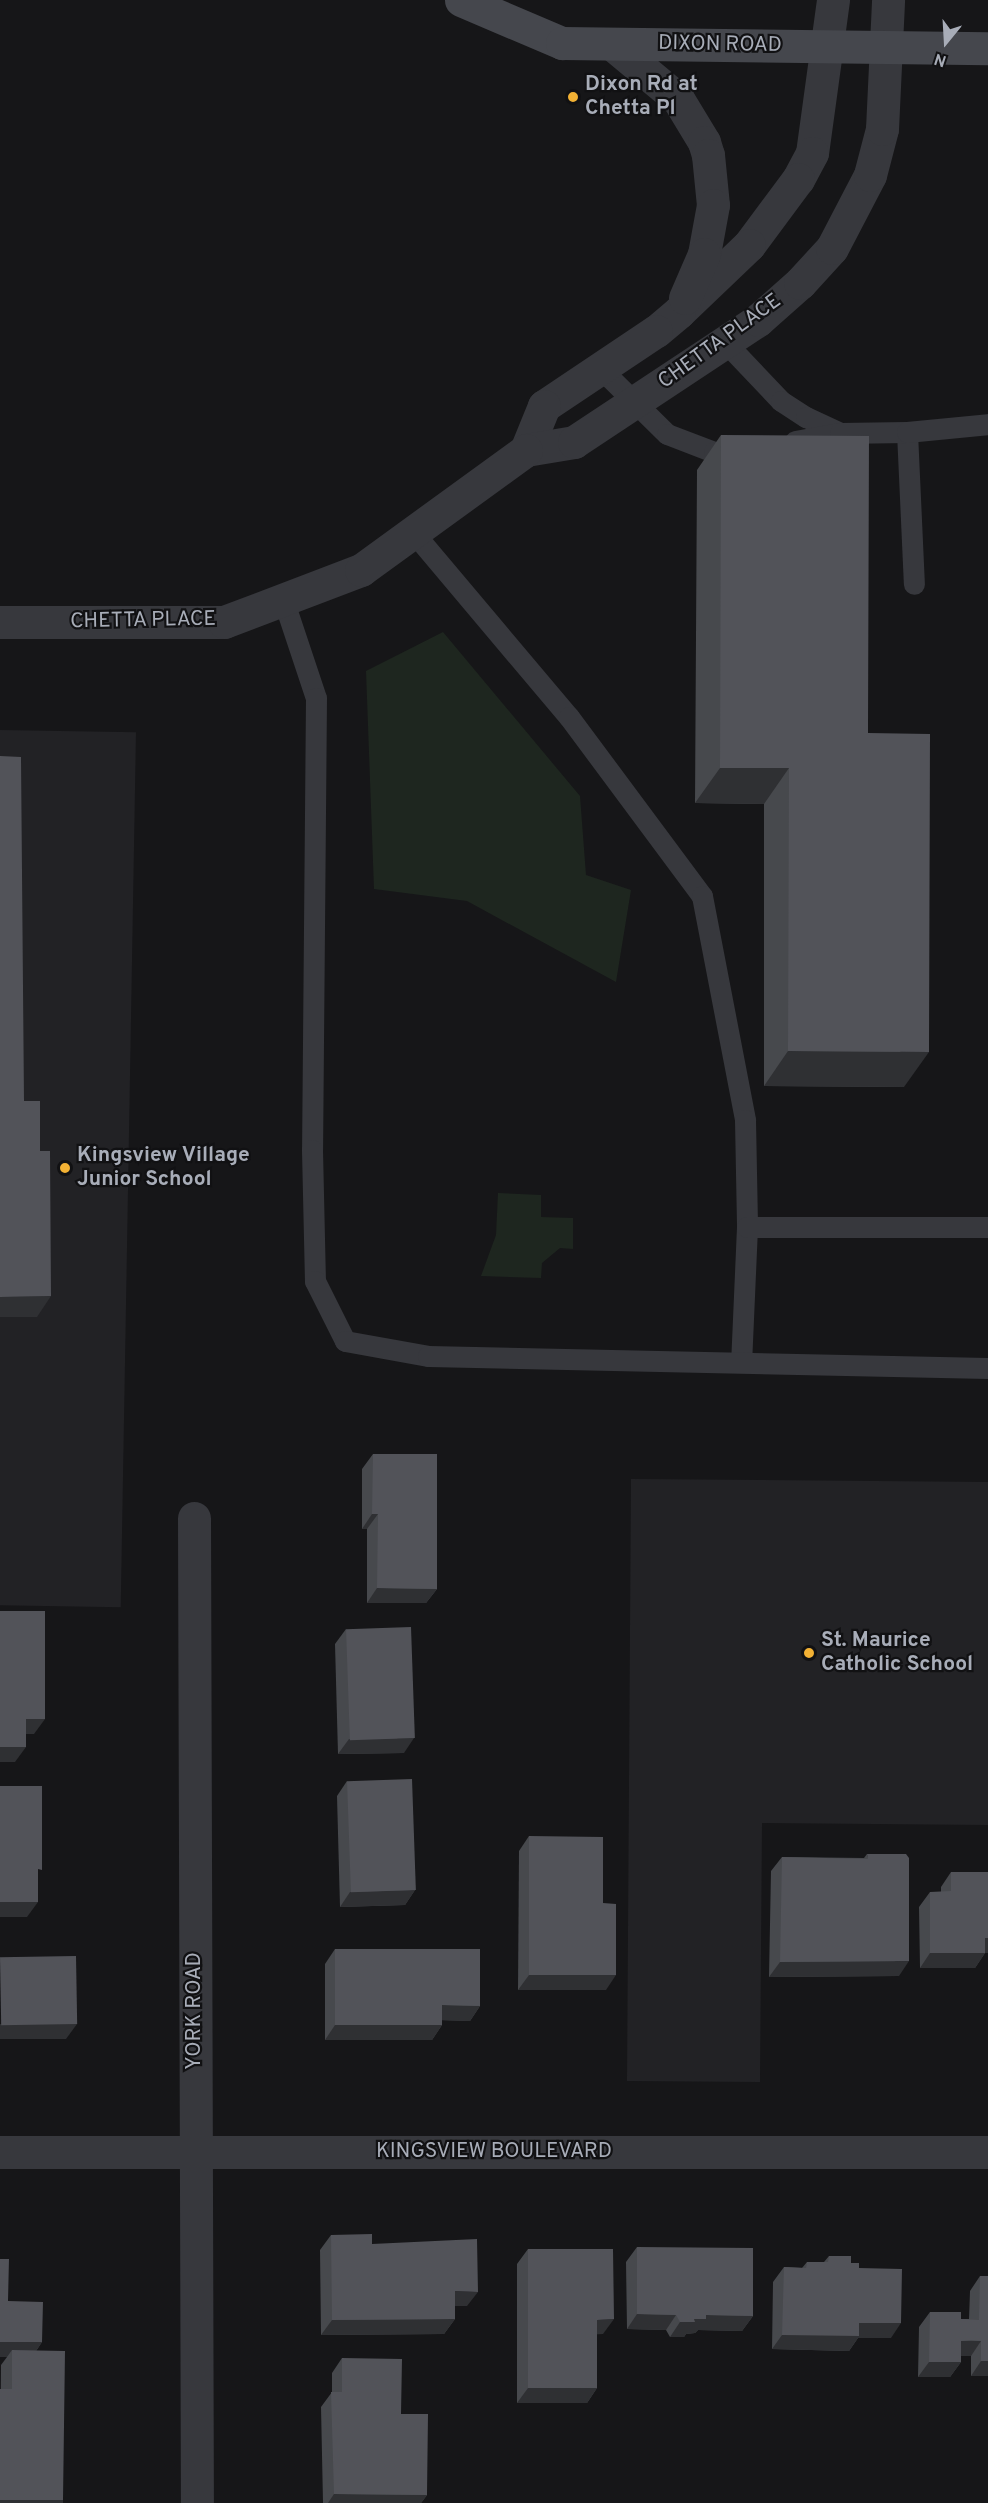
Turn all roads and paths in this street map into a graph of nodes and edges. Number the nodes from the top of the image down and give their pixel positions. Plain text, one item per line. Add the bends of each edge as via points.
1 (461, 0) edge
2 (833, 0) edge
3 (888, 0) edge
4 (612, 44) junction
5 (828, 46) junction
6 (886, 47) junction
7 (988, 48) edge
8 (679, 312) junction
9 (725, 342) junction
10 (600, 368) junction
11 (634, 402) junction
12 (988, 424) edge
13 (907, 432) junction
14 (840, 433) junction
15 (526, 450) junction
16 (413, 532) junction
17 (914, 584) dead end
18 (283, 599) junction
19 (0, 622) edge
20 (747, 1227) junction
21 (988, 1227) edge
22 (741, 1362) junction
23 (988, 1368) edge
24 (194, 1518) dead end
25 (195, 2151) junction
26 (0, 2152) edge
27 (988, 2152) edge
28 (197, 2503) edge

1 - 4 main road, DIXON ROAD via 562,43
2 - 5 street
3 - 6 street, CHETTA PLACE
4 - 5 main road, DIXON ROAD
4 - 8 street via 678,99 708,155 713,205 704,254
5 - 6 main road, DIXON ROAD
5 - 8 street via 812,153 798,179 749,245
6 - 7 main road, DIXON ROAD
6 - 9 street, CHETTA PLACE via 882,129 870,175 847,222 832,248 800,283 758,320
8 - 10 street
9 - 11 street, CHETTA PLACE
9 - 14 lane via 781,401
10 - 11 lane
10 - 15 street via 544,406
11 - 14 lane via 667,434 714,452
11 - 15 street, CHETTA PLACE via 574,442
12 - 13 lane
13 - 14 lane
13 - 17 lane
15 - 16 street, CHETTA PLACE
16 - 18 street, CHETTA PLACE via 361,570
16 - 20 lane via 569,717 702,896 745,1120
18 - 19 street, CHETTA PLACE via 224,622
18 - 22 lane via 316,698 312,1150 315,1281 345,1341 428,1356
20 - 21 lane
20 - 22 lane
22 - 23 lane
24 - 25 street, YORK ROAD
25 - 26 street, KINGSVIEW BOULEVARD
25 - 27 street, KINGSVIEW BOULEVARD
25 - 28 street, YORK ROAD

